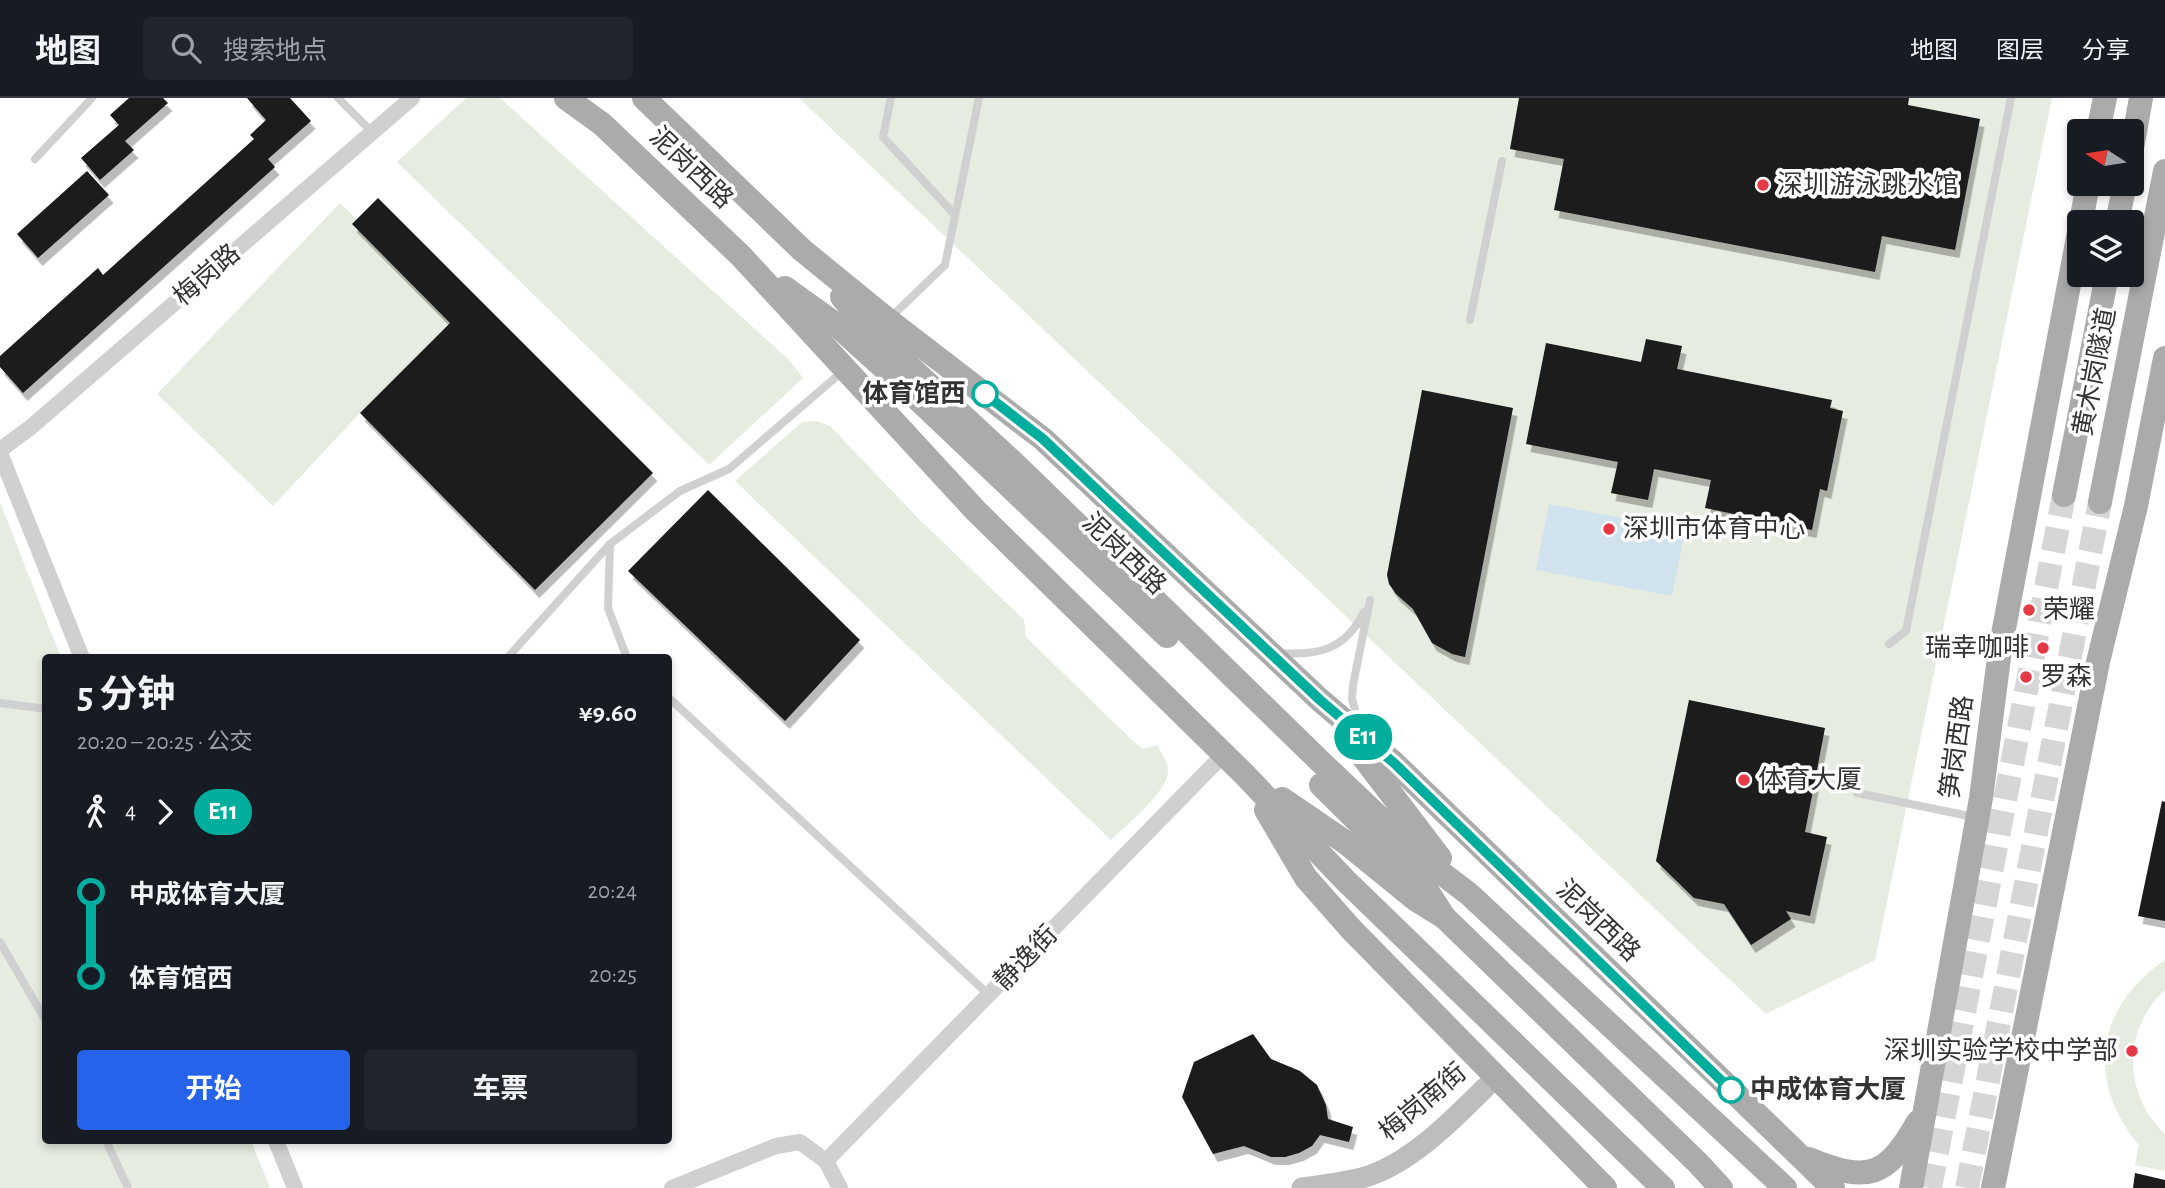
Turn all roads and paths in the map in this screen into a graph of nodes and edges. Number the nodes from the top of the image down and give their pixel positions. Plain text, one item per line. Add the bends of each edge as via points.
1 (92, 98) edge
2 (338, 98) edge
3 (412, 98) edge
4 (566, 98) edge
5 (579, 98) edge
6 (644, 98) edge
7 (891, 98) edge
8 (979, 98) edge
9 (2011, 98) edge
10 (2105, 98) edge
11 (2141, 98) edge
12 (2101, 119) edge
13 (2137, 119) edge
14 (601, 124) junction
15 (372, 132) junction
16 (35, 159) dead end
17 (1502, 161) dead end
18 (2165, 171) edge
19 (955, 215) junction
20 (802, 250) junction
21 (741, 256) junction
22 (2069, 287) edge
23 (2105, 287) edge
24 (888, 320) junction
25 (1470, 320) dead end
26 (2165, 358) edge
27 (845, 369) junction
28 (0, 452) edge
29 (2064, 495) tunnel mouth
30 (2101, 502) tunnel mouth
31 (610, 544) junction
32 (1889, 644) dead end
33 (1269, 653) junction
34 (80, 654) edge
35 (511, 654) edge
36 (625, 654) edge
37 (1320, 700) junction
38 (672, 701) edge
39 (0, 702) edge
40 (42, 708) edge
41 (1369, 742) junction
42 (1224, 754) junction
43 (1244, 774) junction
44 (1857, 793) dead end
45 (1977, 817) junction
46 (1469, 894) junction
47 (1444, 917) junction
48 (0, 942) edge
49 (989, 995) junction
50 (42, 1014) edge
51 (1496, 1077) junction
52 (1926, 1107) junction
53 (107, 1144) edge
54 (277, 1144) edge
55 (1798, 1154) junction
56 (826, 1161) junction
57 (128, 1188) edge
58 (295, 1188) edge
59 (672, 1188) edge
60 (840, 1188) edge
61 (1302, 1188) edge
62 (1605, 1188) edge
63 (1663, 1188) edge
64 (1721, 1188) edge
65 (1785, 1188) edge
66 (1833, 1188) edge
67 (1910, 1188) edge
68 (1993, 1188) edge

1 - 16 lane
2 - 15 lane
3 - 15 street, 梅岗路
4 - 14 main road, 泥岗西路
5 - 14 main road
6 - 20 main road, 泥岗西路
7 - 19 lane via 883,137
8 - 19 lane
9 - 32 lane via 1906,631
10 - 12 main road
11 - 13 main road
14 - 21 main road, 泥岗西路
15 - 28 street, 梅岗路
17 - 25 lane
18 - 30 main road, 黄木岗隧道
19 - 24 lane via 945,265
20 - 24 main road, 泥岗西路
20 - 46 main road, 泥岗西路 via 871,331 1423,859
21 - 27 main road, 泥岗西路
21 - 47 main road, 泥岗西路 via 838,326 904,386 1295,760 1426,889
22 - 45 main road, 笋岗西路 via 2000,650
23 - 29 main road, 黄木岗隧道
24 - 33 main road, 泥岗西路 via 1043,439
26 - 68 main road via 2136,506 2095,675
27 - 31 lane via 729,469 680,491
27 - 42 main road, 泥岗西路 via 976,510
28 - 34 street, 梅岗路
31 - 35 lane
31 - 36 lane via 608,608
33 - 37 main road, 泥岗西路
33 - 41 lane via 1301,654 1337,646 1361,619 1370,600 1352,699
37 - 41 main road, 泥岗西路
37 - 46 main road, 泥岗西路
38 - 49 lane
39 - 40 lane
41 - 55 main road, 泥岗西路
42 - 43 main road, 泥岗西路
42 - 49 street, 静逸街
43 - 47 main road, 泥岗西路
43 - 51 main road via 1306,878
43 - 63 main road, 泥岗西路 via 1346,881
44 - 45 lane
45 - 52 main road, 笋岗西路
46 - 65 main road, 泥岗西路
47 - 64 main road, 泥岗西路
48 - 50 lane
49 - 56 street, 静逸街
51 - 61 street, 梅岗南街 via 1456,1116 1383,1170
51 - 62 main road
52 - 55 main road via 1899,1153 1875,1170 1849,1173
52 - 67 main road, 笋岗西路
53 - 57 lane
54 - 58 street
55 - 66 main road, 泥岗西路
56 - 59 street via 800,1142 788,1143
56 - 60 street

